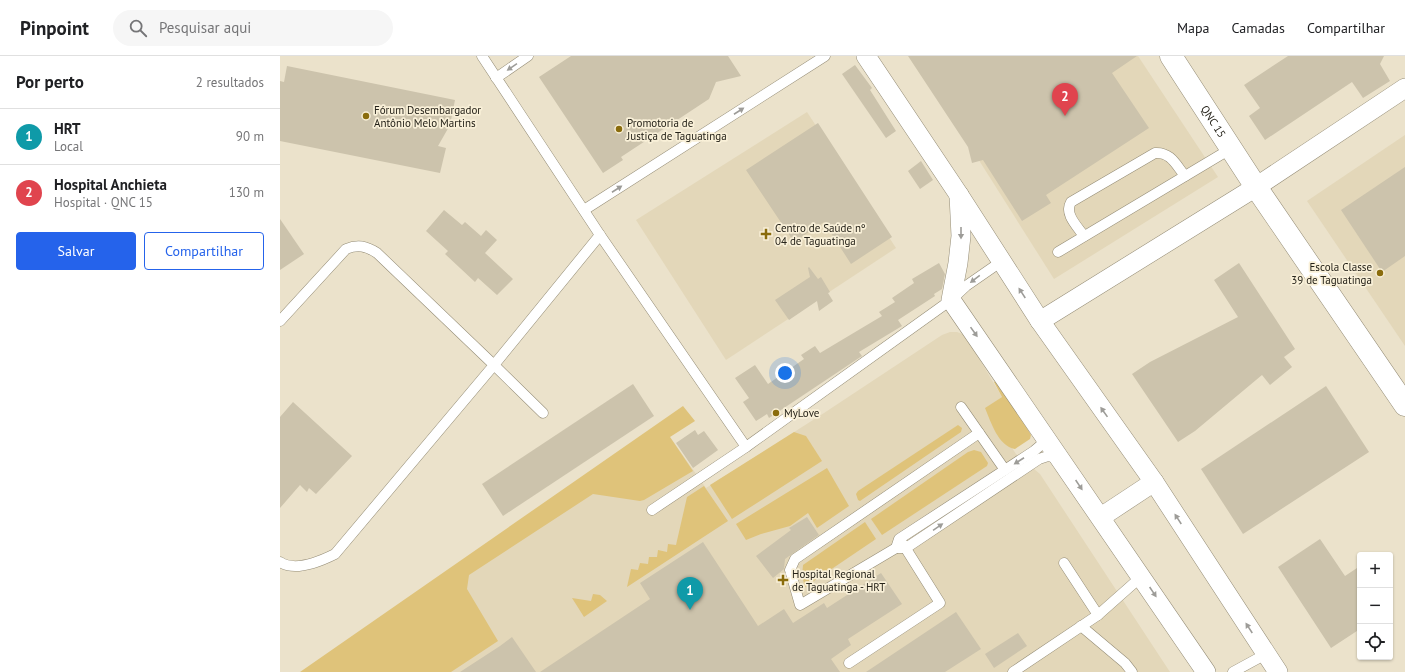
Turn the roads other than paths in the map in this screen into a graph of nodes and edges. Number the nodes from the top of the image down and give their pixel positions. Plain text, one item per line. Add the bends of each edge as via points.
1 (482, 56) edge
2 (528, 56) edge
3 (825, 56) edge
4 (866, 56) edge
5 (1171, 56) edge
6 (496, 78) junction
7 (1405, 88) edge
8 (1232, 148) junction
9 (1185, 176) junction
10 (1256, 186) junction
11 (959, 194) junction
12 (584, 210) junction
13 (600, 235) junction
14 (1084, 236) junction
15 (1058, 252) dead end
16 (1002, 261) junction
17 (951, 300) junction
18 (280, 321) edge
19 (1040, 321) junction
20 (494, 365) junction
21 (1405, 406) edge
22 (961, 407) dead end
23 (544, 413) dead end
24 (979, 433) junction
25 (1044, 434) junction
26 (746, 447) junction
27 (1062, 460) junction
28 (1005, 470) junction
29 (1154, 482) junction
30 (652, 510) dead end
31 (1101, 517) junction
32 (900, 545) junction
33 (280, 562) edge
34 (1064, 563) dead end
35 (1142, 576) junction
36 (1098, 614) junction
37 (1081, 626) junction
38 (1266, 654) junction
39 (849, 663) dead end
40 (1013, 672) edge
41 (1132, 672) edge
42 (1206, 672) edge
43 (1232, 672) edge
44 (1278, 672) edge

1 - 6 lane
2 -> 6 lane
12 -> 3 lane
4 - 11 street
5 - 8 street, QNC 15
6 - 12 lane
7 - 10 street
8 - 9 lane
8 - 10 street, QNC 15
9 - 14 lane
9 - 14 lane via 1170,156 1155,153 1071,202 1068,207 1069,213
10 - 19 street
10 - 21 street, QNC 15
11 - 16 street
11 -> 17 street via 961,236
12 - 13 lane
13 - 20 lane
13 - 26 lane
14 - 15 lane
16 -> 17 lane via 966,286
19 -> 16 street
17 -> 25 street
17 - 26 lane
18 - 20 lane via 346,249 362,246 377,253
29 -> 19 street
20 - 23 lane
20 - 33 lane via 335,554 296,566
22 - 24 lane
24 - 28 lane
24 - 32 lane via 795,559 790,570 800,605
25 - 27 street
25 -> 28 lane via 1041,445
26 - 30 lane
27 -> 31 street
32 -> 27 lane via 1039,459 1048,456
28 - 32 lane
29 - 31 street
38 -> 29 street
31 - 35 street
32 - 39 lane via 940,603
34 - 36 lane
35 - 36 lane
35 -> 42 street
36 - 37 lane
37 - 40 lane
37 - 41 lane
38 - 43 lane
38 - 44 street

